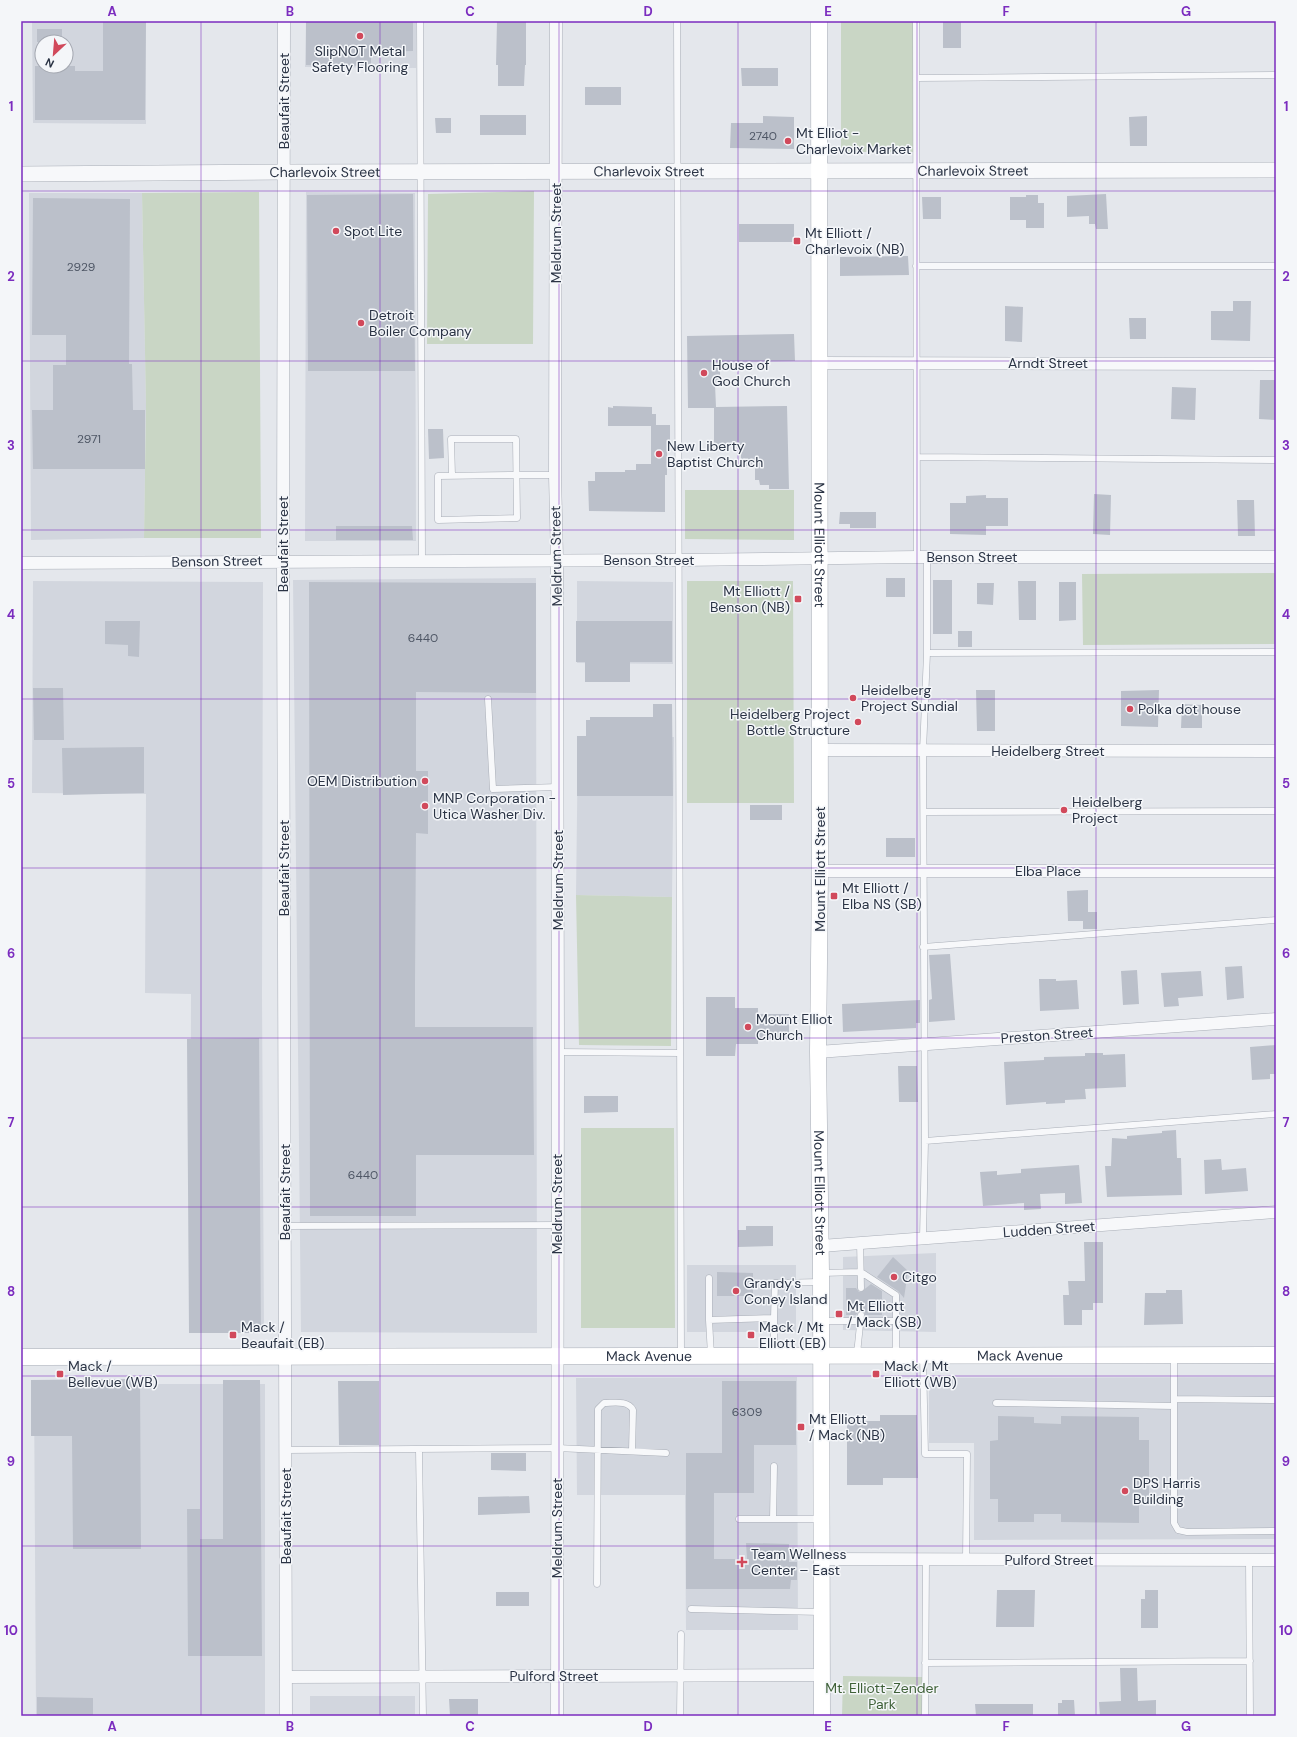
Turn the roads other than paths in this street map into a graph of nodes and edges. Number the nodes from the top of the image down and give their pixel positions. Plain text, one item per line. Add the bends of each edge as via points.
1 (284, 21) edge
2 (420, 21) edge
3 (556, 21) edge
4 (677, 21) edge
5 (819, 21) edge
6 (916, 21) edge
7 (1276, 75) edge
8 (916, 78) junction
9 (1276, 170) edge
10 (677, 171) junction
11 (819, 171) junction
12 (916, 171) junction
13 (285, 172) junction
14 (421, 172) junction
15 (556, 172) junction
16 (21, 174) edge
17 (916, 266) junction
18 (1276, 266) edge
19 (819, 363) junction
20 (916, 363) junction
21 (1276, 364) edge
22 (916, 457) junction
23 (1276, 460) edge
24 (555, 475) junction
25 (452, 476) junction
26 (517, 476) junction
27 (922, 557) junction
28 (1276, 557) edge
29 (820, 558) junction
30 (422, 560) junction
31 (557, 560) junction
32 (678, 560) junction
33 (283, 561) junction
34 (21, 563) edge
35 (1276, 652) edge
36 (927, 653) junction
37 (488, 699) dead end
38 (820, 750) junction
39 (923, 751) junction
40 (1276, 751) edge
41 (558, 787) junction
42 (924, 812) junction
43 (1276, 812) edge
44 (820, 871) junction
45 (924, 871) junction
46 (1276, 871) edge
47 (1276, 920) edge
48 (923, 947) junction
49 (1276, 1019) edge
50 (925, 1044) junction
51 (558, 1052) junction
52 (818, 1052) junction
53 (680, 1053) junction
54 (1276, 1114) edge
55 (924, 1141) junction
56 (1276, 1212) edge
57 (557, 1225) junction
58 (285, 1226) junction
59 (923, 1238) junction
60 (860, 1242) junction
61 (821, 1246) junction
62 (861, 1272) junction
63 (709, 1278) dead end
64 (821, 1278) junction
65 (861, 1288) dead end
66 (774, 1318) junction
67 (860, 1318) junction
68 (709, 1320) junction
69 (821, 1321) junction
70 (896, 1321) junction
71 (896, 1355) junction
72 (922, 1355) junction
73 (1174, 1355) junction
74 (1276, 1355) edge
75 (557, 1356) junction
76 (681, 1356) junction
77 (711, 1356) junction
78 (774, 1356) junction
79 (822, 1356) junction
80 (857, 1356) junction
81 (21, 1357) edge
82 (285, 1358) junction
83 (1174, 1399) junction
84 (1276, 1400) edge
85 (996, 1403) dead end
86 (1174, 1406) junction
87 (557, 1448) junction
88 (286, 1450) junction
89 (420, 1450) junction
90 (597, 1450) junction
91 (632, 1451) junction
92 (666, 1453) dead end
93 (774, 1466) dead end
94 (821, 1518) junction
95 (739, 1519) dead end
96 (773, 1519) junction
97 (1276, 1532) edge
98 (822, 1559) junction
99 (926, 1560) junction
100 (966, 1560) junction
101 (1249, 1560) junction
102 (1276, 1560) edge
103 (597, 1584) dead end
104 (691, 1609) dead end
105 (822, 1612) junction
106 (681, 1634) dead end
107 (1250, 1661) junction
108 (926, 1663) junction
109 (423, 1676) junction
110 (557, 1676) junction
111 (680, 1676) junction
112 (822, 1676) junction
113 (286, 1677) junction
114 (286, 1716) edge
115 (423, 1716) edge
116 (557, 1716) edge
117 (680, 1716) edge
118 (822, 1716) edge
119 (925, 1716) edge
120 (1250, 1716) edge

1 - 13 street, Beaufait Street
2 - 14 lane
3 - 15 street, Meldrum Street
4 - 10 lane
5 - 11 main road, Mount Elliott Street
6 - 8 lane
7 - 8 lane
8 - 12 lane
9 - 12 street, Charlevoix Street
10 - 11 street, Charlevoix Street
10 - 15 street, Charlevoix Street
10 - 32 lane
11 - 12 street, Charlevoix Street
11 - 19 main road, Mount Elliott Street
12 - 17 lane
13 - 14 street, Charlevoix Street
13 - 16 street, Charlevoix Street
13 - 33 street, Beaufait Street
14 - 15 street, Charlevoix Street
14 - 30 lane
15 - 24 street, Meldrum Street
17 - 18 lane
17 - 20 lane
19 - 20 street, Arndt Street
19 - 29 main road, Mount Elliott Street
20 - 21 street, Arndt Street
20 - 22 lane
22 - 23 lane
22 - 27 lane
24 - 26 lane
24 - 31 street, Meldrum Street
25 - 26 lane
25 - 26 lane via 452,439 516,439
25 - 26 lane via 438,476 438,520 517,518
27 - 28 street, Benson Street
27 - 29 street, Benson Street
27 - 36 lane
29 - 32 street, Benson Street
29 - 38 main road, Mount Elliott Street
30 - 31 street, Benson Street
30 - 33 street, Benson Street
31 - 32 street, Benson Street
31 - 41 street, Meldrum Street
32 - 53 lane
33 - 34 street, Benson Street
33 - 58 street, Beaufait Street
35 - 36 lane
36 - 39 lane
37 - 41 lane via 493,789
38 - 39 street, Heidelberg Street
38 - 44 main road, Mount Elliott Street
39 - 40 street, Heidelberg Street
39 - 42 lane
41 - 51 street, Meldrum Street
42 - 43 lane
42 - 45 lane
44 - 45 street, Elba Place
44 - 52 main road, Mount Elliott Street
45 - 46 street, Elba Place
45 - 48 lane
47 - 48 lane
48 - 50 lane
49 - 50 street, Preston Street
50 - 52 street, Preston Street
50 - 55 lane
51 - 53 lane
51 - 57 street, Meldrum Street
52 - 61 main road, Mount Elliott Street
53 - 76 lane
54 - 55 lane
55 - 59 lane
56 - 59 street, Ludden Street
57 - 58 lane
57 - 75 street, Meldrum Street
58 - 82 street, Beaufait Street
59 - 60 street, Ludden Street
60 - 61 street, Ludden Street
60 - 62 lane
61 - 64 main road, Mount Elliott Street
62 - 64 lane
62 - 65 lane
62 - 70 lane via 896,1295
63 - 68 lane
64 - 66 lane via 774,1283
64 - 69 main road, Mount Elliott Street
66 - 68 lane
66 - 78 lane
67 - 69 lane
67 - 70 lane
67 - 80 lane
68 - 77 lane
69 - 79 main road, Mount Elliott Street
70 - 71 lane
71 - 72 main road, Mack Avenue
71 - 80 main road, Mack Avenue
72 - 73 main road, Mack Avenue
72 - 100 lane via 925,1454 967,1454
73 - 74 main road, Mack Avenue
73 - 83 lane
75 - 76 main road, Mack Avenue
75 - 82 main road, Mack Avenue
75 - 87 street, Meldrum Street
76 - 77 main road, Mack Avenue
77 - 78 main road, Mack Avenue
78 - 79 main road, Mack Avenue
79 - 80 main road, Mack Avenue
79 - 94 main road, Mount Elliott Street
81 - 82 main road, Mack Avenue
82 - 88 street, Beaufait Street
83 - 84 lane
83 - 86 lane
85 - 86 lane
86 - 97 lane via 1174,1523 1178,1530
87 - 89 lane
87 - 90 lane
87 - 110 street, Meldrum Street
88 - 89 lane
88 - 113 street, Beaufait Street
89 - 109 lane
90 - 91 lane
90 - 91 lane via 598,1409 604,1403 628,1403 633,1410
90 - 103 lane
91 - 92 lane
93 - 96 lane
94 - 96 lane
94 - 98 main road, Mount Elliott Street
95 - 96 lane
98 - 99 street, Pulford Street
98 - 105 main road, Mount Elliott Street
99 - 100 street, Pulford Street
99 - 108 lane
100 - 101 street, Pulford Street
101 - 102 street, Pulford Street
101 - 107 lane
104 - 105 lane
105 - 112 main road, Mount Elliott Street
106 - 111 lane
107 - 108 lane
107 - 120 lane
108 - 119 lane
109 - 110 street, Pulford Street
109 - 113 street, Pulford Street
109 - 115 lane
110 - 111 street, Pulford Street
110 - 116 street, Meldrum Street
111 - 112 street, Pulford Street
111 - 117 lane
112 - 118 main road, Mount Elliott Street
113 - 114 street, Beaufait Street

